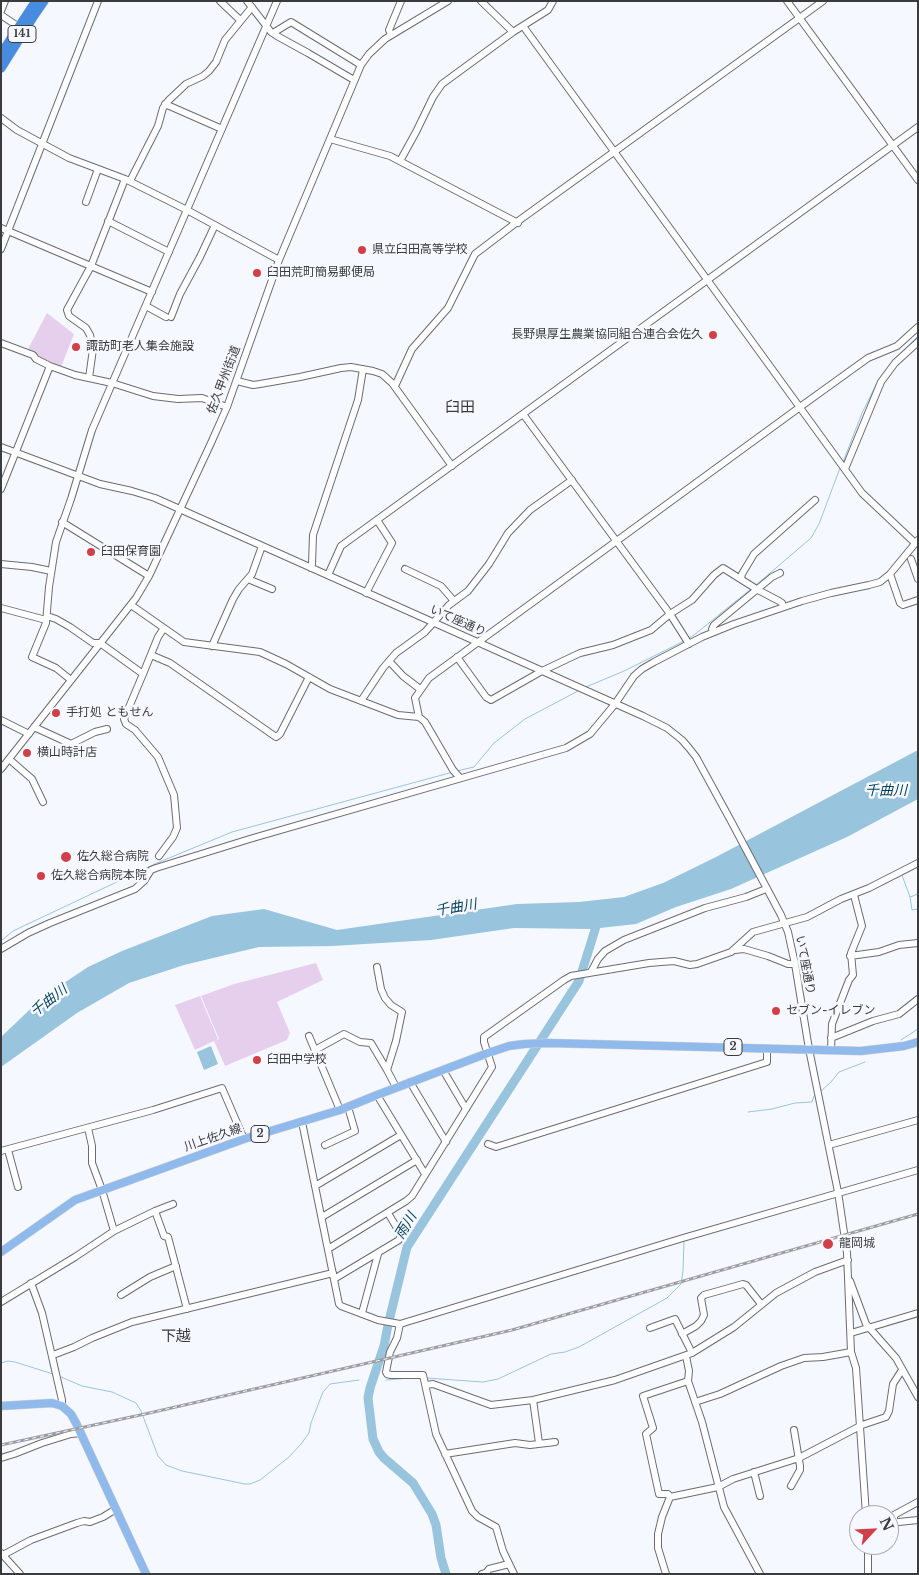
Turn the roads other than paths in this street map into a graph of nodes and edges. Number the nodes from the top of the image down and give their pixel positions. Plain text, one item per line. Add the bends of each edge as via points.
1 (5, 1) edge
2 (36, 1) edge
3 (44, 1) edge
4 (98, 1) edge
5 (220, 1) edge
6 (277, 1) edge
7 (402, 1) edge
8 (448, 1) edge
9 (480, 1) edge
10 (553, 1) edge
11 (787, 1) edge
12 (822, 1) edge
13 (250, 4) edge
14 (1, 11) edge
15 (1, 15) edge
16 (799, 18) junction
17 (240, 20) junction
18 (266, 26) junction
19 (524, 26) junction
20 (19, 27) junction
21 (513, 32) junction
22 (273, 33) junction
23 (390, 35) junction
24 (1, 54) edge
25 (361, 65) junction
26 (1, 68) edge
27 (354, 80) junction
28 (165, 104) junction
29 (1, 118) edge
30 (918, 127) edge
31 (222, 129) junction
32 (330, 139) junction
33 (42, 144) junction
34 (893, 145) junction
35 (615, 152) junction
36 (400, 161) junction
37 (98, 169) junction
38 (127, 180) junction
39 (918, 180) edge
40 (86, 202) dead end
41 (187, 210) junction
42 (108, 221) junction
43 (518, 223) junction
44 (215, 225) junction
45 (1, 228) edge
46 (8, 231) junction
47 (1, 249) edge
48 (169, 252) junction
49 (279, 260) junction
50 (91, 266) junction
51 (708, 280) junction
52 (152, 292) junction
53 (146, 306) junction
54 (918, 327) edge
55 (918, 342) edge
56 (1, 343) edge
57 (50, 366) junction
58 (364, 369) junction
59 (89, 378) junction
60 (237, 381) junction
61 (112, 383) junction
62 (395, 386) junction
63 (227, 407) junction
64 (800, 407) junction
65 (523, 414) junction
66 (1, 447) edge
67 (15, 452) junction
68 (452, 466) junction
69 (843, 466) junction
70 (78, 476) junction
71 (572, 480) junction
72 (1, 489) edge
73 (815, 500) dead end
74 (180, 510) junction
75 (377, 520) junction
76 (62, 522) junction
77 (616, 541) junction
78 (916, 541) edge
79 (262, 546) junction
80 (914, 559) edge
81 (901, 560) junction
82 (1, 564) edge
83 (310, 568) junction
84 (406, 569) dead end
85 (51, 571) junction
86 (780, 573) dead end
87 (890, 574) junction
88 (328, 575) junction
89 (149, 576) junction
90 (741, 578) junction
91 (248, 579) junction
92 (918, 579) edge
93 (755, 588) junction
94 (272, 589) dead end
95 (366, 593) junction
96 (918, 600) edge
97 (454, 601) junction
98 (131, 605) junction
99 (783, 607) junction
100 (1, 608) edge
101 (670, 614) junction
102 (46, 618) junction
103 (434, 622) junction
104 (164, 628) junction
105 (714, 632) junction
106 (687, 640) junction
107 (477, 642) junction
108 (100, 644) junction
109 (212, 646) junction
110 (151, 655) junction
111 (457, 657) junction
112 (389, 661) junction
113 (542, 671) junction
114 (143, 674) junction
115 (310, 677) junction
116 (71, 680) junction
117 (420, 689) junction
118 (361, 701) junction
119 (615, 704) junction
120 (419, 717) junction
121 (1, 720) edge
122 (34, 727) junction
123 (107, 729) dead end
124 (29, 734) junction
125 (9, 759) junction
126 (1, 769) edge
127 (457, 774) junction
128 (43, 802) dead end
129 (159, 856) dead end
130 (918, 863) edge
131 (765, 886) junction
132 (854, 895) junction
133 (785, 924) junction
134 (918, 943) edge
135 (1, 949) edge
136 (735, 950) junction
137 (850, 956) junction
138 (795, 964) junction
139 (377, 967) dead end
140 (590, 972) junction
141 (918, 999) edge
142 (309, 1036) dead end
143 (831, 1038) junction
144 (918, 1042) edge
145 (767, 1049) junction
146 (809, 1049) junction
147 (315, 1050) junction
148 (831, 1050) junction
149 (488, 1053) junction
150 (387, 1070) junction
151 (442, 1070) junction
152 (410, 1082) junction
153 (396, 1088) junction
154 (377, 1095) junction
155 (344, 1109) junction
156 (466, 1109) junction
157 (918, 1120) edge
158 (302, 1122) junction
159 (88, 1128) junction
160 (401, 1134) junction
161 (244, 1139) junction
162 (446, 1142) junction
163 (488, 1144) dead end
164 (325, 1145) dead end
165 (829, 1145) junction
166 (5, 1150) edge
167 (417, 1160) junction
168 (918, 1170) edge
169 (425, 1174) junction
170 (315, 1186) junction
171 (18, 1187) dead end
172 (102, 1190) junction
173 (838, 1192) junction
174 (173, 1204) dead end
175 (155, 1211) junction
176 (388, 1212) junction
177 (322, 1217) junction
178 (114, 1231) junction
179 (328, 1249) junction
180 (1, 1252) edge
181 (378, 1254) junction
182 (848, 1260) junction
183 (176, 1266) junction
184 (333, 1276) junction
185 (849, 1281) junction
186 (31, 1283) junction
187 (121, 1295) dead end
188 (1, 1302) edge
189 (761, 1304) junction
190 (187, 1309) junction
191 (362, 1313) junction
192 (918, 1313) edge
193 (399, 1324) junction
194 (650, 1328) dead end
195 (870, 1328) junction
196 (851, 1332) junction
197 (682, 1334) junction
198 (851, 1352) junction
199 (53, 1355) junction
200 (689, 1355) junction
201 (902, 1370) junction
202 (425, 1381) junction
203 (688, 1381) junction
204 (918, 1398) edge
205 (533, 1400) junction
206 (695, 1402) junction
207 (1, 1406) edge
208 (62, 1406) junction
209 (859, 1427) junction
210 (794, 1430) dead end
211 (81, 1433) junction
212 (556, 1442) dead end
213 (539, 1443) junction
214 (445, 1454) junction
215 (1, 1458) edge
216 (799, 1458) junction
217 (754, 1472) junction
218 (718, 1486) junction
219 (791, 1486) dead end
220 (760, 1496) dead end
221 (670, 1497) junction
222 (918, 1502) edge
223 (865, 1505) edge
224 (116, 1509) junction
225 (899, 1512) edge
226 (918, 1520) edge
227 (899, 1522) edge
228 (2, 1554) edge
229 (868, 1555) edge
230 (509, 1564) junction
231 (20, 1574) edge
232 (146, 1574) edge
233 (482, 1574) edge
234 (514, 1574) edge
235 (666, 1574) edge
236 (760, 1574) edge
237 (868, 1574) edge

1 - 14 street
2 - 20 highway, 141
3 - 26 highway, 141
4 - 33 street
5 - 17 street
6 - 18 street
7 - 23 street via 389,30
8 - 23 street, 佐久甲州街道
9 - 21 street
10 - 19 street via 548,10
11 - 16 street
12 - 16 street
13 - 17 street
13 - 18 street
15 - 20 street
16 - 34 street
16 - 35 street
17 - 28 street via 225,40 216,62 203,76 180,89
18 - 22 street
18 - 31 street
19 - 21 street
19 - 35 street
20 - 24 highway, 141
21 - 36 street via 442,84 432,97
22 - 25 street via 291,22
22 - 27 street
23 - 25 street, 佐久甲州街道
25 - 27 street, 佐久甲州街道
27 - 32 street, 佐久甲州街道
28 - 31 street
28 - 38 street via 158,126
29 - 33 street
30 - 34 street
31 - 41 street
32 - 36 street
32 - 49 street, 佐久甲州街道
33 - 37 street
33 - 46 street
34 - 39 street
34 - 51 street
35 - 43 street
35 - 51 street
36 - 43 street
37 - 38 street
37 - 40 street
38 - 41 street
38 - 42 street
41 - 44 street
41 - 48 street
42 - 48 street
42 - 50 street
43 - 62 street via 475,254 448,308 412,349
44 - 49 street
44 - 53 street via 168,317
45 - 46 street
46 - 47 street
46 - 50 street
48 - 52 street
49 - 60 street, 佐久甲州街道
50 - 52 street
50 - 59 street via 67,310 69,316 86,328 90,335 94,349
51 - 64 street
51 - 65 street
52 - 53 street
53 - 61 street
54 - 64 street via 897,346 868,358
55 - 69 street via 881,382
56 - 57 street via 33,355
57 - 59 street
57 - 67 street
58 - 60 street via 341,368 254,384
58 - 62 street via 382,374
58 - 83 street via 358,400 313,535
59 - 61 street
60 - 63 street, 佐久甲州街道
61 - 63 street via 153,396 202,398
61 - 70 street via 92,430
62 - 68 street
63 - 74 street, 佐久甲州街道
64 - 69 street
64 - 77 street
65 - 68 street
65 - 71 street
66 - 67 street, いて座通り
67 - 70 street, いて座通り
67 - 72 street
68 - 75 street
69 - 78 street via 867,499
70 - 74 street, いて座通り via 145,495
70 - 76 street
71 - 77 street
71 - 97 street via 530,510 508,533 468,591
73 - 90 street via 754,554
74 - 79 street, いて座通り
74 - 89 street, 佐久甲州街道
75 - 88 street via 339,548
75 - 95 street via 392,543
76 - 85 street
76 - 89 street
77 - 101 street
77 - 107 street
78 - 81 street
79 - 83 street, いて座通り
79 - 91 street
80 - 81 street
80 - 92 street
81 - 87 street
82 - 85 street
83 - 88 street, いて座通り
84 - 97 street via 441,586
85 - 102 street
86 - 93 street
87 - 96 street via 900,603
87 - 99 street via 874,584
88 - 95 street, いて座通り
89 - 98 street, 佐久甲州街道
90 - 93 street
90 - 101 street via 720,568 692,600
91 - 94 street
91 - 109 street via 232,599
93 - 99 street via 782,603
93 - 105 street via 714,625
95 - 103 street, いて座通り
97 - 103 street
98 - 104 street
98 - 108 street, 佐久甲州街道
99 - 105 street
100 - 102 street
101 - 106 street
101 - 113 street via 651,630 580,653
102 - 108 street via 56,619
102 - 116 street via 32,657 56,668
103 - 107 street, いて座通り
103 - 112 street
104 - 109 street via 184,642
104 - 110 street
105 - 106 street
106 - 119 street via 642,669 628,683
107 - 111 street
107 - 113 street, いて座通り
108 - 114 street
108 - 116 street, 佐久甲州街道
109 - 115 street via 260,652
110 - 114 street
110 - 115 street via 170,663 276,737
111 - 113 street via 489,700
111 - 117 street
112 - 117 street
112 - 118 street
113 - 119 street, いて座通り
114 - 129 street via 124,720 158,757 174,795 177,828
115 - 118 street
116 - 122 street, 佐久甲州街道
117 - 120 street via 415,698
118 - 120 street via 398,714
119 - 127 street via 590,734 572,745
119 - 131 street, いて座通り via 667,728 682,740 708,778
120 - 127 street
121 - 124 street
122 - 123 street via 71,744
122 - 124 street, 佐久甲州街道
124 - 125 street, 佐久甲州街道
125 - 126 street, 佐久甲州街道
125 - 128 street via 32,779
127 - 135 street via 156,868 135,889 50,923
130 - 132 street
131 - 133 street, いて座通り
131 - 140 street via 746,896 705,908 624,940 605,951
132 - 133 street
132 - 137 street via 862,926
133 - 136 street via 753,932
133 - 138 street, いて座通り
134 - 137 street
136 - 138 street via 744,949
136 - 140 street via 690,965 668,961
137 - 143 street via 853,975 832,1024
138 - 146 street, いて座通り
139 - 150 street via 385,998 402,1012
140 - 149 street via 564,980 487,1034 484,1042
141 - 143 street via 899,1014
142 - 147 street
143 - 148 street
144 - 148 main road, 2 via 882,1049
145 - 146 main road, 2
145 - 149 main road, 川上佐久線 / 2 via 530,1043
145 - 163 street via 767,1062 496,1147
146 - 148 main road, 2
146 - 165 street, いて座通り
147 - 150 street via 344,1034 360,1042 371,1042
147 - 155 street
149 - 151 main road, 川上佐久線 / 2
149 - 156 street via 492,1068
150 - 153 street
151 - 152 main road, 川上佐久線 / 2
151 - 156 street
152 - 153 main road, 川上佐久線 / 2
152 - 162 street
153 - 154 main road, 川上佐久線 / 2
154 - 155 main road, 川上佐久線 / 2
154 - 160 street
155 - 158 main road, 川上佐久線 / 2
155 - 164 street via 355,1131
156 - 162 street
157 - 165 street
158 - 161 main road, 川上佐久線 / 2
158 - 170 street
159 - 161 street via 222,1088
159 - 166 street
159 - 172 street via 92,1163
160 - 167 street
160 - 170 street
161 - 172 main road, 川上佐久線 / 2
162 - 169 street
165 - 173 street, いて座通り
166 - 171 street
167 - 169 street
167 - 177 street
168 - 173 street
169 - 176 street via 412,1196
170 - 177 street
172 - 178 street
172 - 180 main road, 川上佐久線 / 2 via 75,1200
173 - 182 street, いて座通り
173 - 193 street
174 - 175 street
175 - 178 street
175 - 183 street via 164,1236 168,1237
176 - 179 street
176 - 181 street via 401,1235 399,1240
177 - 179 street
178 - 186 street
179 - 184 street
181 - 184 street
181 - 191 street
182 - 185 street, いて座通り
182 - 189 street via 808,1276
183 - 187 street via 150,1276
183 - 190 street
184 - 190 street
184 - 191 street via 340,1306
185 - 195 street
185 - 196 street, いて座通り
186 - 188 street
186 - 199 street
189 - 197 street via 744,1284 704,1295 700,1298 704,1315 702,1321
189 - 200 street via 734,1327
190 - 199 street via 132,1322
191 - 193 street
192 - 195 street
193 - 202 street via 386,1372 424,1375
194 - 197 street via 675,1320
195 - 196 street
195 - 201 street
196 - 198 street, いて座通り
197 - 200 street
198 - 206 street via 804,1358
198 - 209 street, いて座通り via 856,1368
199 - 208 street
200 - 203 street
200 - 205 street via 615,1380
201 - 204 street
201 - 209 street via 893,1384 886,1417
202 - 205 street via 491,1405
202 - 214 street via 436,1434
203 - 206 street
203 - 221 street via 643,1396 653,1428 646,1434 659,1494
205 - 213 street
206 - 218 street
207 - 208 main road via 46,1403
208 - 211 main road via 71,1414
209 - 216 street
209 - 223 street, いて座通り
210 - 216 street
211 - 215 street
211 - 224 main road
212 - 213 street
213 - 214 street
214 - 230 street via 472,1511 496,1527
216 - 217 street
216 - 219 street via 800,1470
217 - 218 street
217 - 220 street
218 - 221 street
218 - 236 street via 726,1513
221 - 235 street via 658,1534 658,1548
222 - 225 street
224 - 228 street via 103,1517 77,1523
224 - 232 main road
226 - 227 street
228 - 231 street
229 - 237 street
230 - 233 street
230 - 234 street

